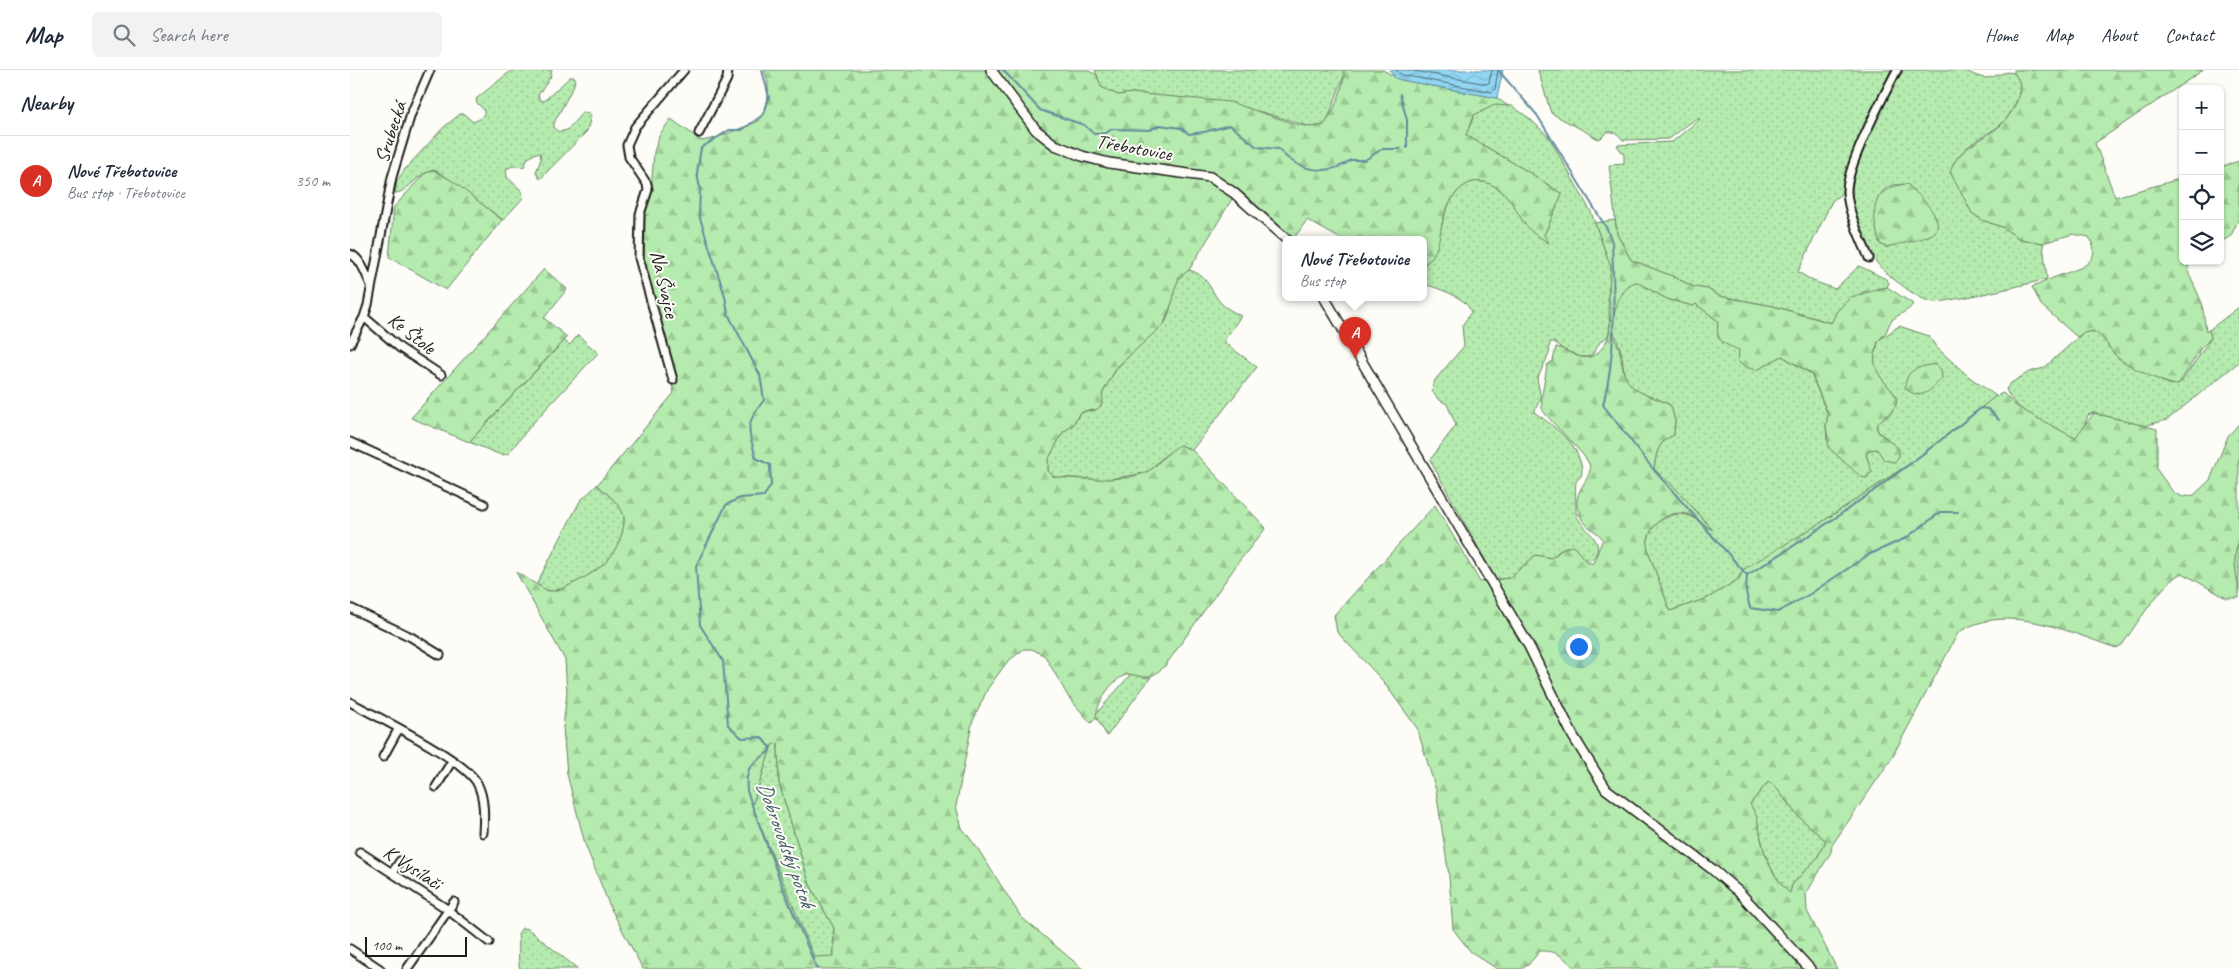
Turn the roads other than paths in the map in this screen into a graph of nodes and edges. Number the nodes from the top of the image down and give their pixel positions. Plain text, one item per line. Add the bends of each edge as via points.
1 (430, 70) edge
2 (684, 70) edge
3 (728, 70) edge
4 (991, 70) edge
5 (1897, 70) edge
6 (699, 133) dead end
7 (1283, 236) edge
8 (350, 254) edge
9 (1870, 258) dead end
10 (371, 286) junction
11 (1326, 301) edge
12 (364, 317) junction
13 (350, 344) edge
14 (441, 375) dead end
15 (673, 380) dead end
16 (350, 442) edge
17 (484, 504) dead end
18 (350, 608) edge
19 (440, 654) dead end
20 (350, 702) edge
21 (398, 728) junction
22 (383, 757) dead end
23 (452, 761) junction
24 (436, 787) dead end
25 (483, 833) dead end
26 (360, 852) dead end
27 (400, 861) dead end
28 (392, 873) junction
29 (454, 902) dead end
30 (448, 910) junction
31 (489, 942) dead end
32 (350, 949) edge
33 (380, 969) edge
34 (407, 969) edge
35 (1810, 969) edge

1 - 10 street, Srubecká via 411,114 392,177
2 - 15 street, Na Švajce via 635,127 627,145 629,157 647,184 640,214 639,258
3 - 6 street via 727,79
4 - 7 street, Třebotovice via 1036,130 1055,145 1110,163 1210,177 1234,193
5 - 9 street via 1860,147 1847,191 1856,226
8 - 10 street via 363,268
10 - 12 street, Srubecká
11 - 35 street via 1529,646 1574,736 1606,789 1740,893
12 - 13 street, Srubecká
12 - 14 street, Ke Štole via 400,348
16 - 17 street
18 - 19 street
20 - 21 street
21 - 22 street
21 - 23 street
23 - 24 street
23 - 25 street via 476,782 482,797
26 - 28 street, K Vysílači
27 - 28 street
28 - 30 street, K Vysílači
29 - 30 street, K Vysílači
30 - 31 street, K Vysílači
30 - 34 street, K Vysílači
32 - 33 street

